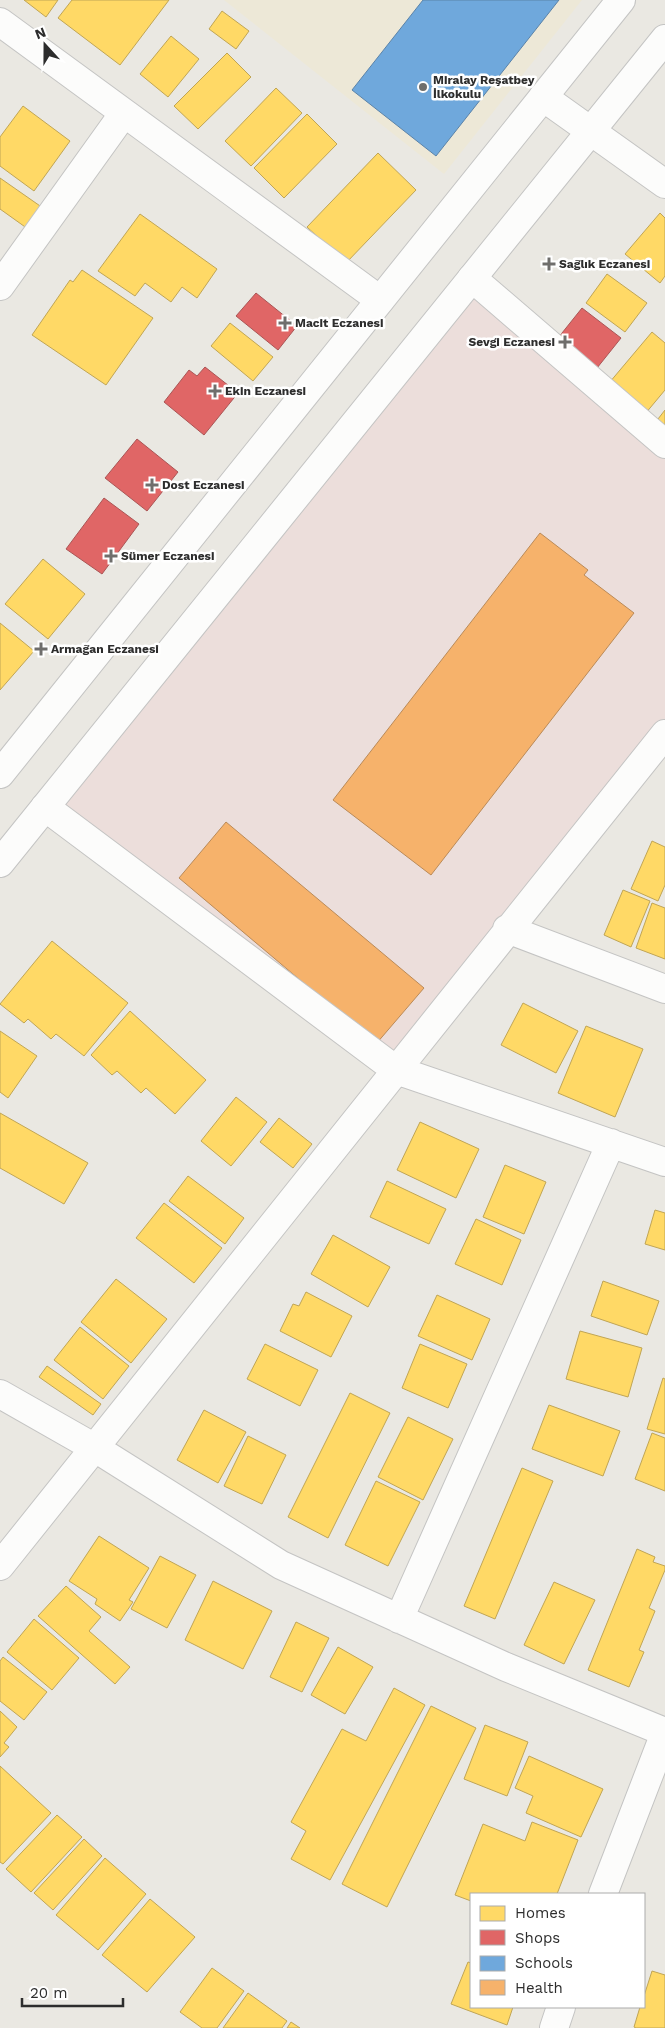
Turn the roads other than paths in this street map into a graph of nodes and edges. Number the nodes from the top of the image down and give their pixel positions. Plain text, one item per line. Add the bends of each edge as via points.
1 (621, 0) edge
2 (0, 22) edge
3 (665, 39) edge
4 (543, 97) junction
5 (124, 113) junction
6 (590, 132) junction
7 (665, 184) edge
8 (472, 278) junction
9 (0, 286) edge
10 (380, 300) junction
11 (665, 444) edge
12 (665, 734) edge
13 (0, 774) edge
14 (45, 807) junction
15 (0, 863) edge
16 (507, 929) junction
17 (665, 989) edge
18 (396, 1070) junction
19 (611, 1143) junction
20 (665, 1162) edge
21 (0, 1394) edge
22 (95, 1448) junction
23 (0, 1566) edge
24 (399, 1619) junction
25 (665, 1733) edge
26 (603, 1893) edge
27 (561, 2008) edge
28 (554, 2028) edge

1 - 4 street
2 - 5 street
3 - 6 street
4 - 6 street
4 - 10 street
5 - 9 street
5 - 10 street
6 - 7 street
6 - 8 street
8 - 11 street
8 - 14 street
10 - 13 street
12 - 16 street
14 - 15 street
14 - 18 street
16 - 17 street
16 - 18 street
18 - 19 street
18 - 22 street
19 - 20 street
19 - 24 street
21 - 22 street
22 - 23 street
22 - 24 street via 281,1565
24 - 25 street
25 - 26 street
27 - 28 street

